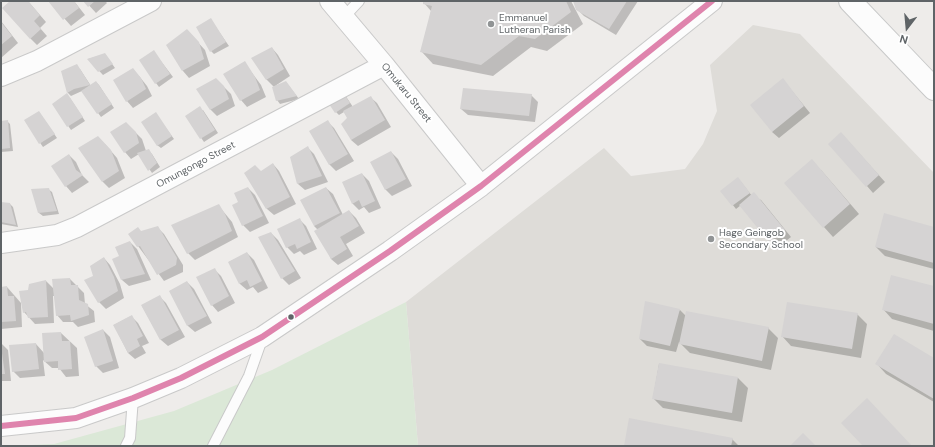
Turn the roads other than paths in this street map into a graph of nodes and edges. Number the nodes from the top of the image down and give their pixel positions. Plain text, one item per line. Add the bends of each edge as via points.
1 (151, 1) edge
2 (330, 1) edge
3 (359, 1) edge
4 (712, 1) edge
5 (850, 1) edge
6 (344, 17) junction
7 (384, 65) junction
8 (1, 76) edge
9 (934, 89) edge
10 (481, 186) junction
11 (1, 243) edge
12 (262, 337) junction
13 (133, 398) junction
14 (1, 426) edge
15 (126, 446) edge
16 (214, 446) edge

1 - 8 street via 37,62
2 - 6 street, Omukaru Street
3 - 6 lane
4 - 10 street
5 - 9 main road
6 - 7 street, Omukaru Street
7 - 10 street, Omukaru Street
7 - 11 street, Omungongo Street via 77,227 57,235
10 - 12 street
12 - 13 street via 181,378
12 - 16 lane via 249,376
13 - 14 street via 76,418
13 - 15 lane via 130,438

